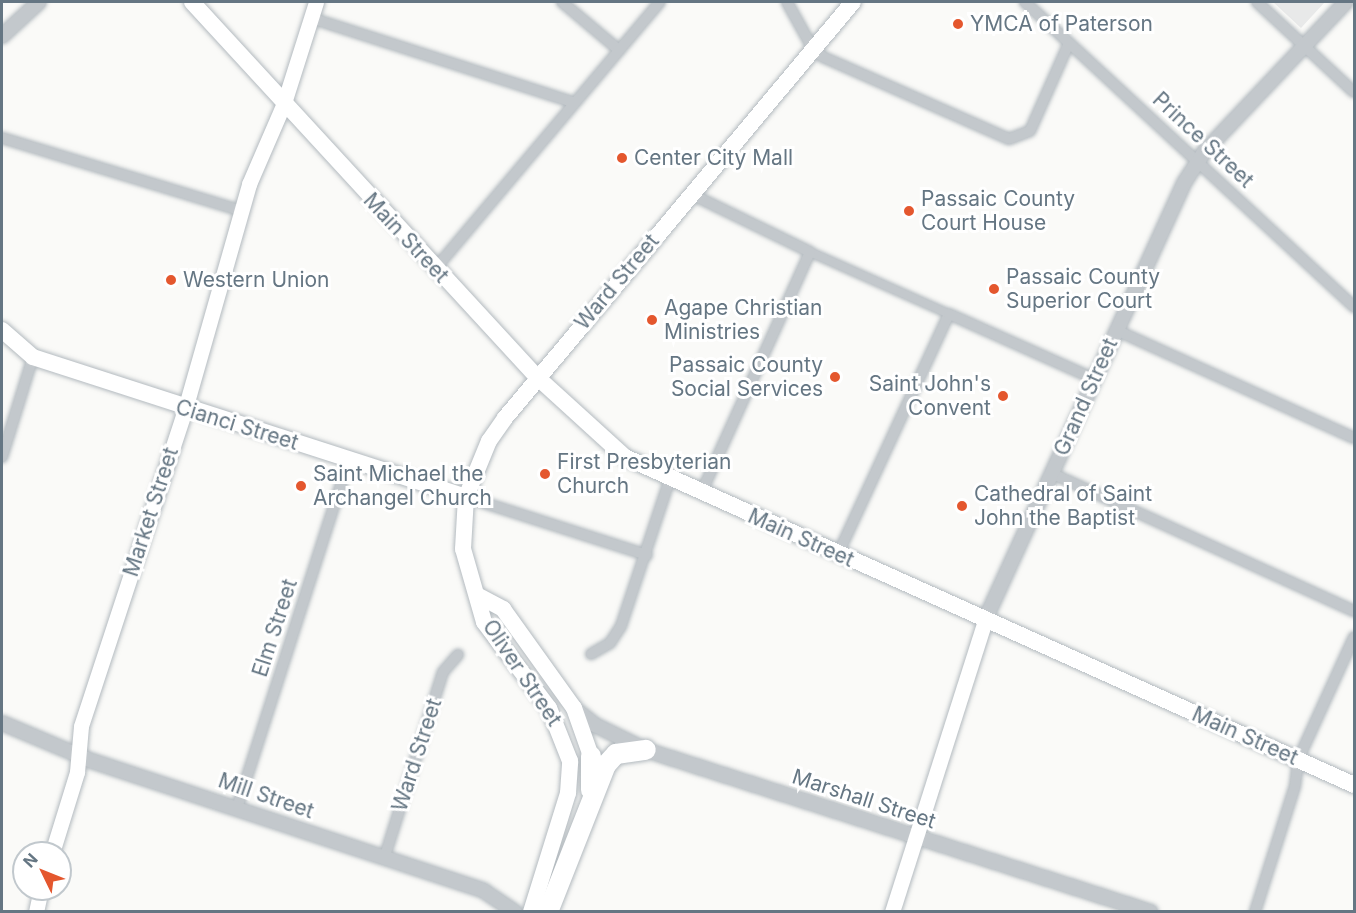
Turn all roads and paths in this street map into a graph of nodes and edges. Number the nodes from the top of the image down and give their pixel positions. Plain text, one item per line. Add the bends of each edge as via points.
1 (39, 2) edge
2 (192, 2) edge
3 (316, 2) edge
4 (562, 2) edge
5 (660, 2) edge
6 (787, 2) edge
7 (853, 2) edge
8 (1024, 2) edge
9 (1257, 2) edge
10 (1346, 2) edge
11 (310, 18) junction
12 (2, 36) edge
13 (1069, 43) junction
14 (1304, 45) junction
15 (813, 49) junction
16 (619, 50) junction
17 (1354, 92) edge
18 (284, 103) junction
19 (575, 103) junction
20 (2, 138) edge
21 (1198, 161) junction
22 (691, 194) junction
23 (243, 211) junction
24 (810, 252) junction
25 (435, 269) junction
26 (1354, 307) edge
27 (949, 314) junction
28 (2, 330) edge
29 (1116, 330) junction
30 (33, 357) junction
31 (537, 377) junction
32 (1094, 379) junction
33 (184, 409) junction
34 (1354, 438) edge
35 (2, 457) edge
36 (349, 460) junction
37 (1052, 473) junction
38 (669, 479) junction
39 (701, 493) junction
40 (466, 497) junction
41 (838, 554) junction
42 (647, 555) junction
43 (477, 596) junction
44 (1354, 611) edge
45 (985, 620) junction
46 (1354, 637) edge
47 (591, 654) dead end
48 (458, 655) dead end
49 (574, 708) junction
50 (2, 723) edge
51 (646, 750) junction
52 (77, 753) junction
53 (591, 756) joint
54 (1298, 760) junction
55 (1354, 785) edge
56 (587, 807) junction
57 (237, 808) junction
58 (915, 838) junction
59 (56, 841) edge
60 (384, 859) junction
61 (515, 912) edge
62 (531, 912) edge
63 (548, 912) edge
64 (892, 912) edge
65 (1151, 912) edge
66 (1255, 912) edge

1 - 12 street
2 - 18 main road, Main Street
3 - 11 main road, Market Street
4 - 16 street
5 - 16 street
6 - 15 street
7 - 15 main road, Ward Street
8 - 13 street, Prince Street
9 - 14 street
10 - 14 street, Grand Street
11 - 18 main road, Market Street
11 - 19 street
13 - 15 street via 1030,131 1017,139 999,137
13 - 21 street, Prince Street
14 - 17 street
14 - 21 street, Grand Street
15 - 22 main road, Ward Street
16 - 19 street
18 - 23 main road, Market Street
18 - 25 main road, Main Street
19 - 25 street
20 - 23 street
21 - 26 street, Prince Street
21 - 29 street, Grand Street via 1172,205
22 - 24 street
22 - 31 main road, Ward Street
23 - 33 main road, Market Street
24 - 27 street
24 - 39 street
25 - 31 main road, Main Street
27 - 32 street
27 - 41 street
28 - 30 main road
29 - 32 street, Grand Street
29 - 34 street
30 - 33 main road, Cianci Street
30 - 35 street
31 - 38 main road, Main Street via 625,457
31 - 40 main road, Ward Street via 489,441
32 - 37 street, Grand Street
33 - 36 main road, Cianci Street
33 - 52 main road, Market Street via 81,726
36 - 40 main road, Cianci Street
36 - 57 street, Elm Street
37 - 44 street
37 - 45 street, Grand Street
38 - 39 main road, Main Street
38 - 42 street
39 - 41 main road, Main Street
40 - 42 street, Cianci Street
40 - 43 main road, Ward Street via 463,549
41 - 45 main road, Main Street
42 - 47 street via 616,635
43 - 49 main road, Oliver Street via 503,609
43 - 62 main road, Oliver Street via 484,622 549,708 569,753 568,793
45 - 54 main road, Main Street
45 - 58 main road, Grand Street
46 - 54 street
48 - 60 street, Ward Street via 443,672
49 - 51 street, Marshall Street via 595,726
49 - 53 main road, Oliver Street
50 - 52 street, Mill Street
51 - 56 highway via 616,754
51 - 58 street, Marshall Street
52 - 57 street, Mill Street
52 - 59 main road, Market Street via 77,772
53 - 56 highway
54 - 55 main road, Main Street
54 - 66 street via 1295,786
56 - 63 highway
57 - 60 street, Mill Street
58 - 64 main road, Grand Street
58 - 65 street, Marshall Street
60 - 61 street, Mill Street via 484,891

